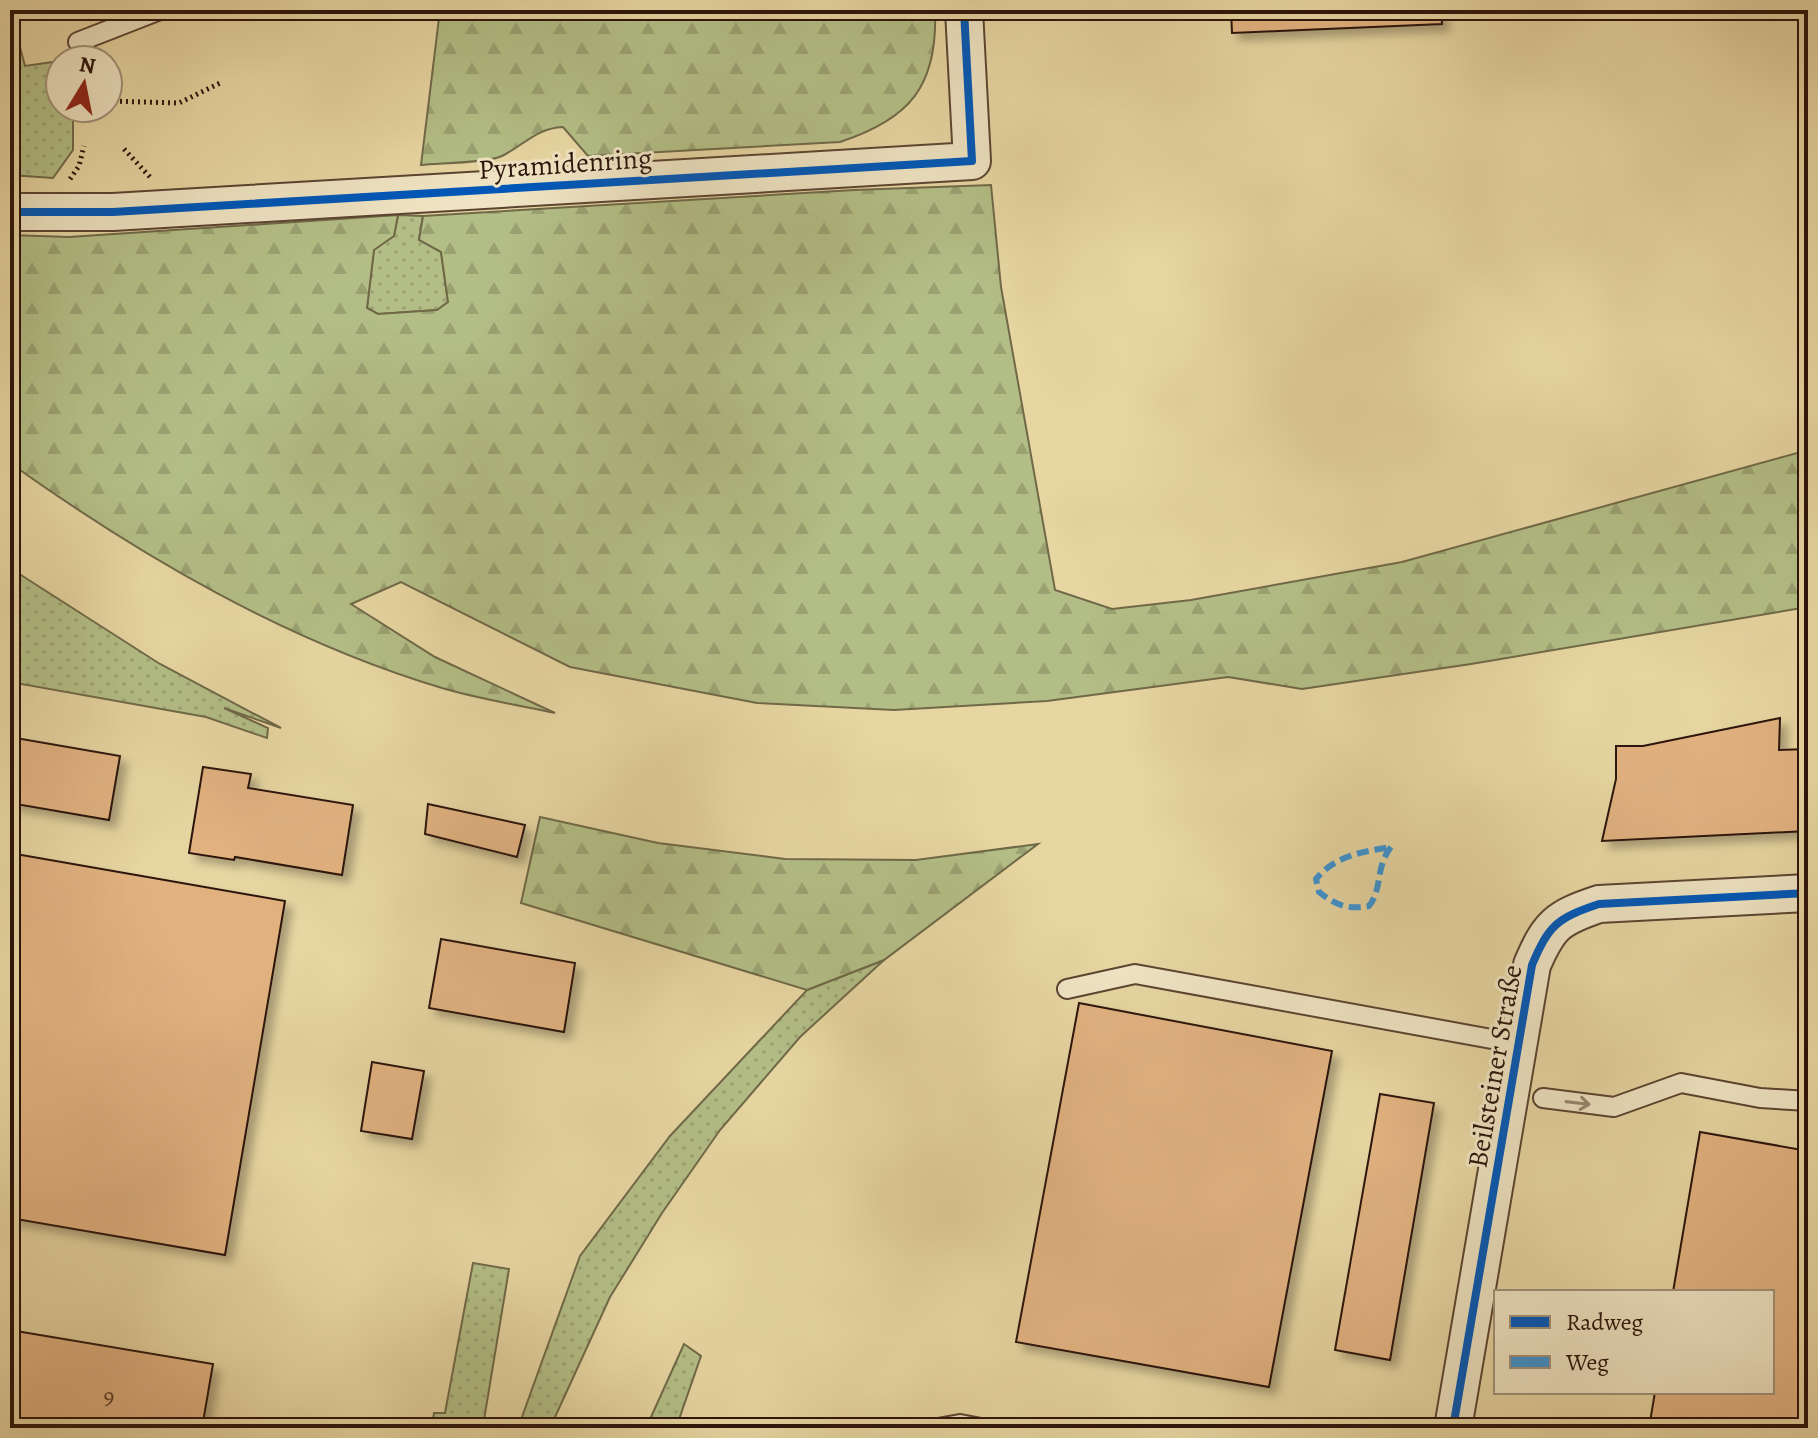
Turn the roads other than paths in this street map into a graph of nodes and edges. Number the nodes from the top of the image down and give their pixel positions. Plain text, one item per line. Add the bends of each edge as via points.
1 (160, 10) edge
2 (964, 10) edge
3 (78, 42) dead end
4 (10, 212) edge
5 (1808, 893) edge
6 (1067, 989) dead end
7 (1519, 1044) junction
8 (1543, 1098) dead end
9 (1808, 1101) edge
10 (938, 1428) edge
11 (981, 1428) edge
12 (1453, 1428) edge

1 - 3 lane
2 - 4 street, Pyramidenring via 972,161 129,211
5 - 7 street, Beilsteiner Straße via 1599,904 1570,913 1546,933 1532,965
6 - 7 lane via 1135,974
7 - 12 street, Beilsteiner Straße
8 -> 9 lane via 1614,1107 1681,1083
10 - 11 lane

